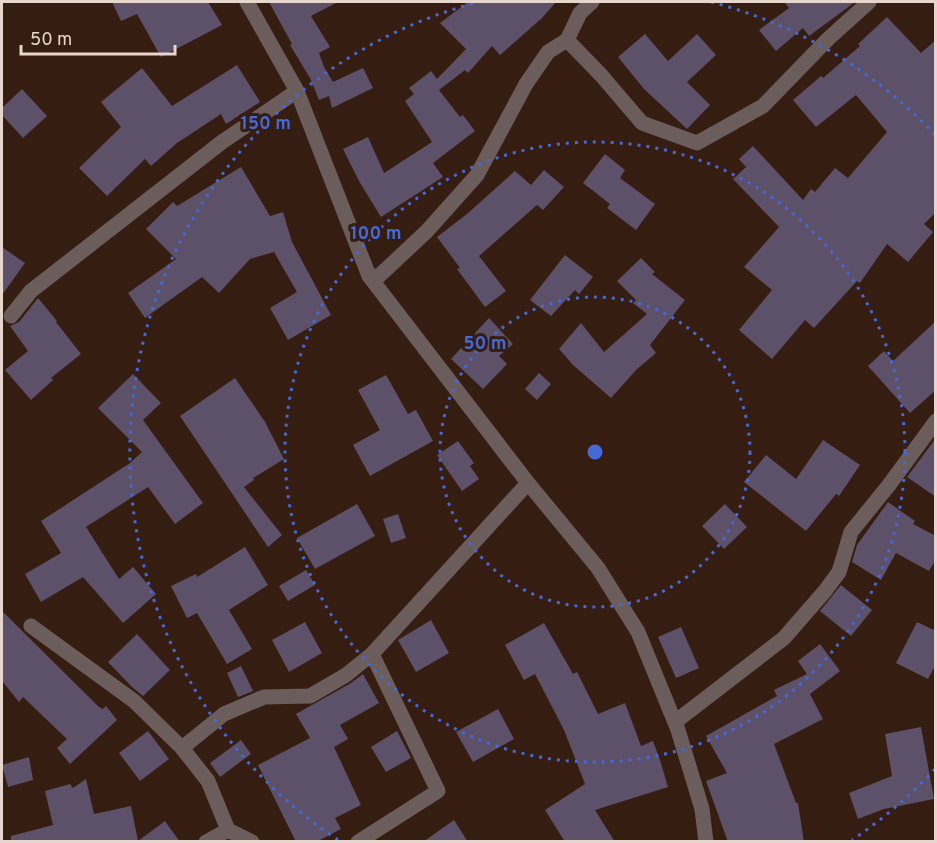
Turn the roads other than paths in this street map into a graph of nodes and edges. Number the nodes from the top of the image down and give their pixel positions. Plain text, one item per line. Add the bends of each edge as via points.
1 (247, 2) edge
2 (592, 2) edge
3 (869, 2) edge
4 (567, 40) junction
5 (297, 91) junction
6 (369, 276) junction
7 (11, 316) dead end
8 (936, 421) edge
9 (528, 483) junction
10 (31, 626) dead end
11 (372, 654) junction
12 (675, 722) junction
13 (182, 748) junction
14 (228, 830) junction
15 (206, 842) edge
16 (252, 842) edge
17 (358, 842) edge
18 (706, 842) edge

1 - 5 street
2 - 4 street via 580,13
3 - 4 street via 763,106 697,143 642,123
4 - 6 street via 548,52 526,84 477,175 427,231 379,276
5 - 6 street
5 - 7 street via 222,142 31,291
6 - 9 street
8 - 12 street via 851,532 839,572 825,591 784,638
9 - 11 street
9 - 12 street via 598,568 638,632
10 - 13 street via 134,701
11 - 13 street via 310,696 264,697 224,714
11 - 17 street via 438,791
12 - 18 street via 702,809
13 - 14 street via 208,781
14 - 15 street
14 - 16 street

